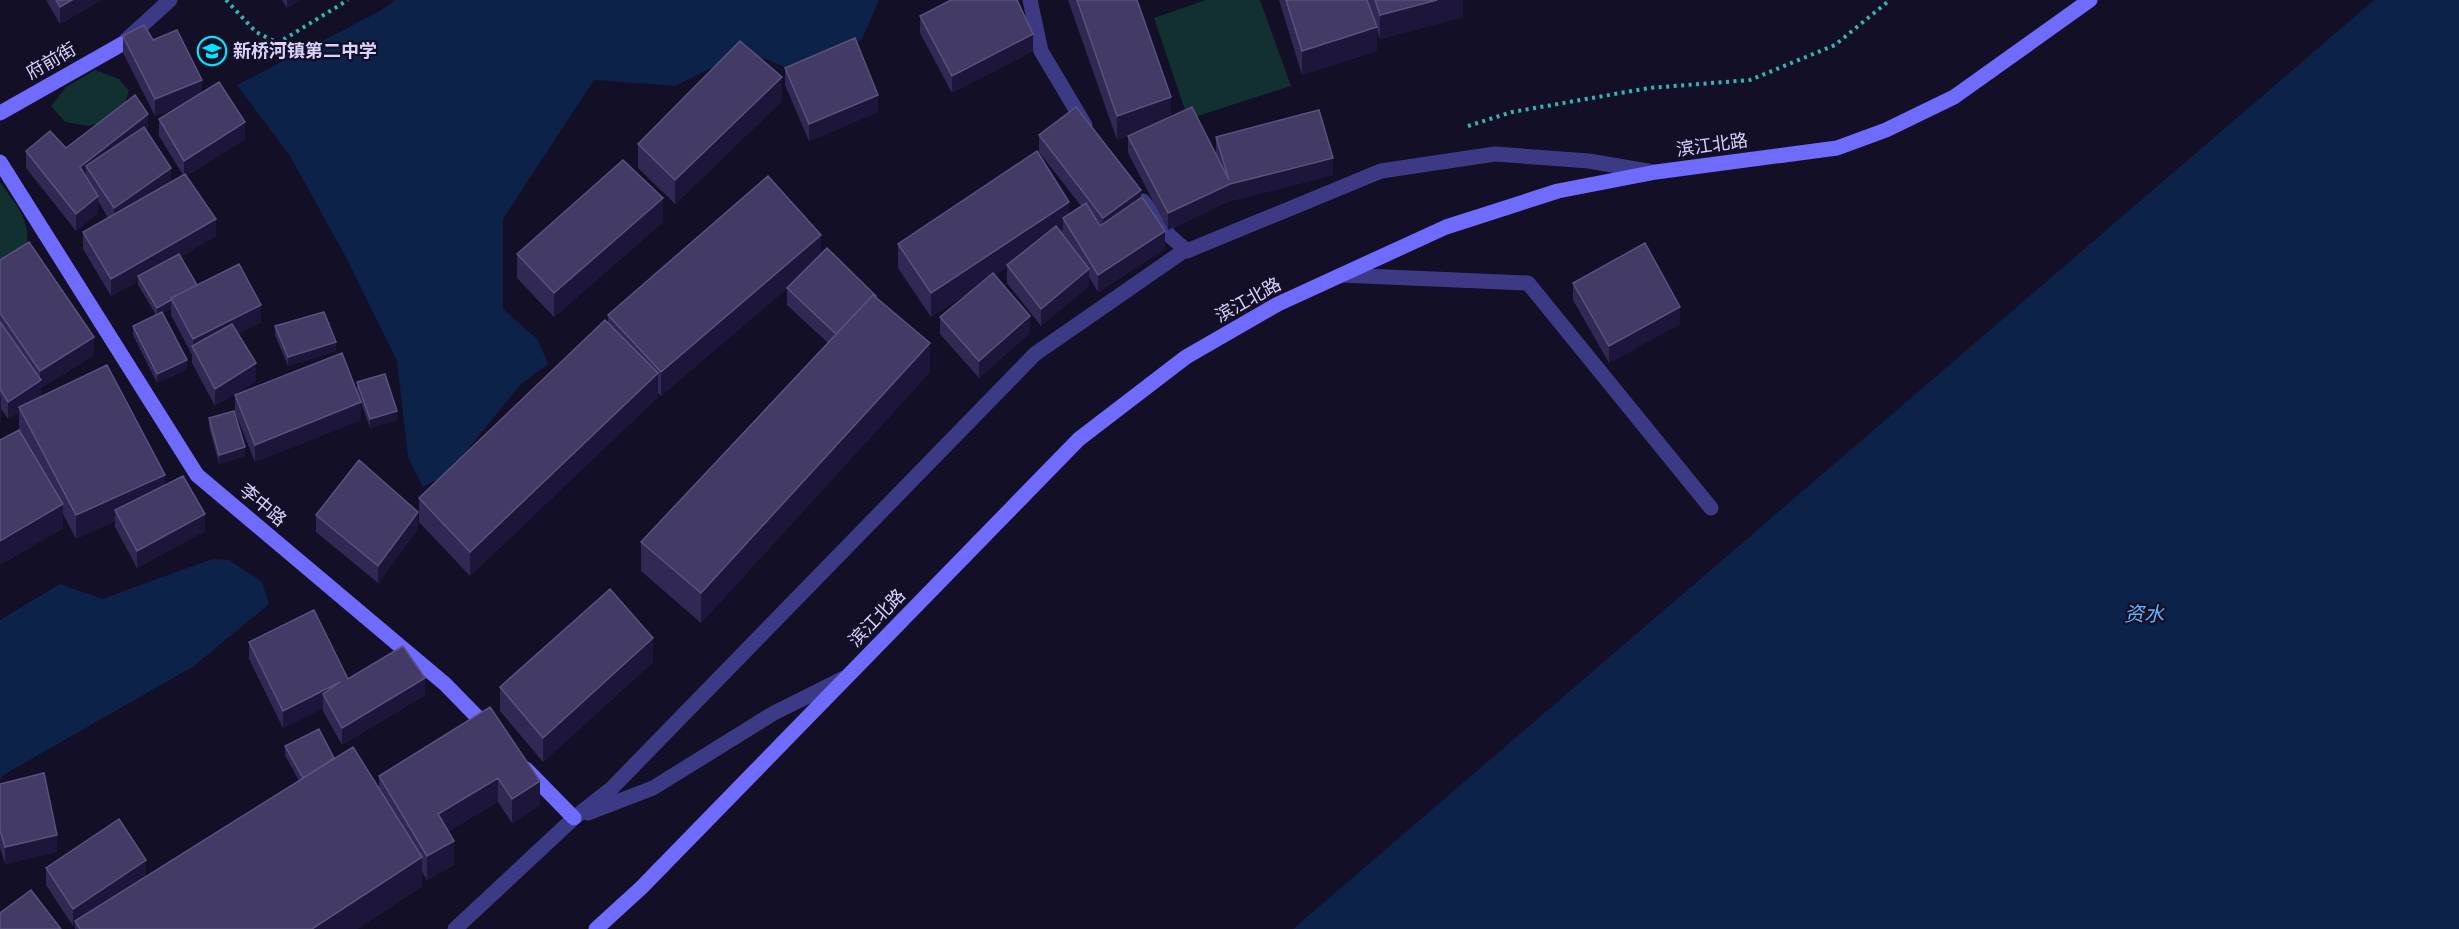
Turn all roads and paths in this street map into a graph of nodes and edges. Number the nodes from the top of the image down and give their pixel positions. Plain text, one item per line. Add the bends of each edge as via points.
1 (170, 0) edge
2 (226, 0) edge
3 (348, 0) edge
4 (1030, 0) edge
5 (1890, 0) edge
6 (2090, 0) edge
7 (0, 113) edge
8 (1458, 130) dead end
9 (1091, 133) edge
10 (0, 162) edge
11 (1656, 172) junction
12 (1134, 189) edge
13 (1185, 250) junction
14 (1341, 275) junction
15 (1711, 508) dead end
16 (847, 677) junction
17 (501, 743) edge
18 (517, 760) edge
19 (574, 819) junction
20 (455, 929) edge
21 (596, 929) edge

1 - 7 street, 府前街 via 122,44
2 - 3 path via 256,32 279,43
4 - 9 street via 1041,51
5 - 8 path via 1835,45 1750,80 1638,90 1512,112
6 - 11 street, 滨江北路 via 1954,97 1886,130 1837,148
10 - 17 street, 李中路 via 197,475 445,684
11 - 13 street via 1589,161 1495,154 1381,171
11 - 14 street, 滨江北路 via 1558,191 1446,227
12 - 13 street
13 - 19 street via 1035,354 611,789
14 - 15 street via 1528,283
14 - 16 street, 滨江北路 via 1278,304 1186,357 1079,439
16 - 19 street via 774,713 653,788
16 - 21 street, 滨江北路
18 - 19 street
19 - 20 street

